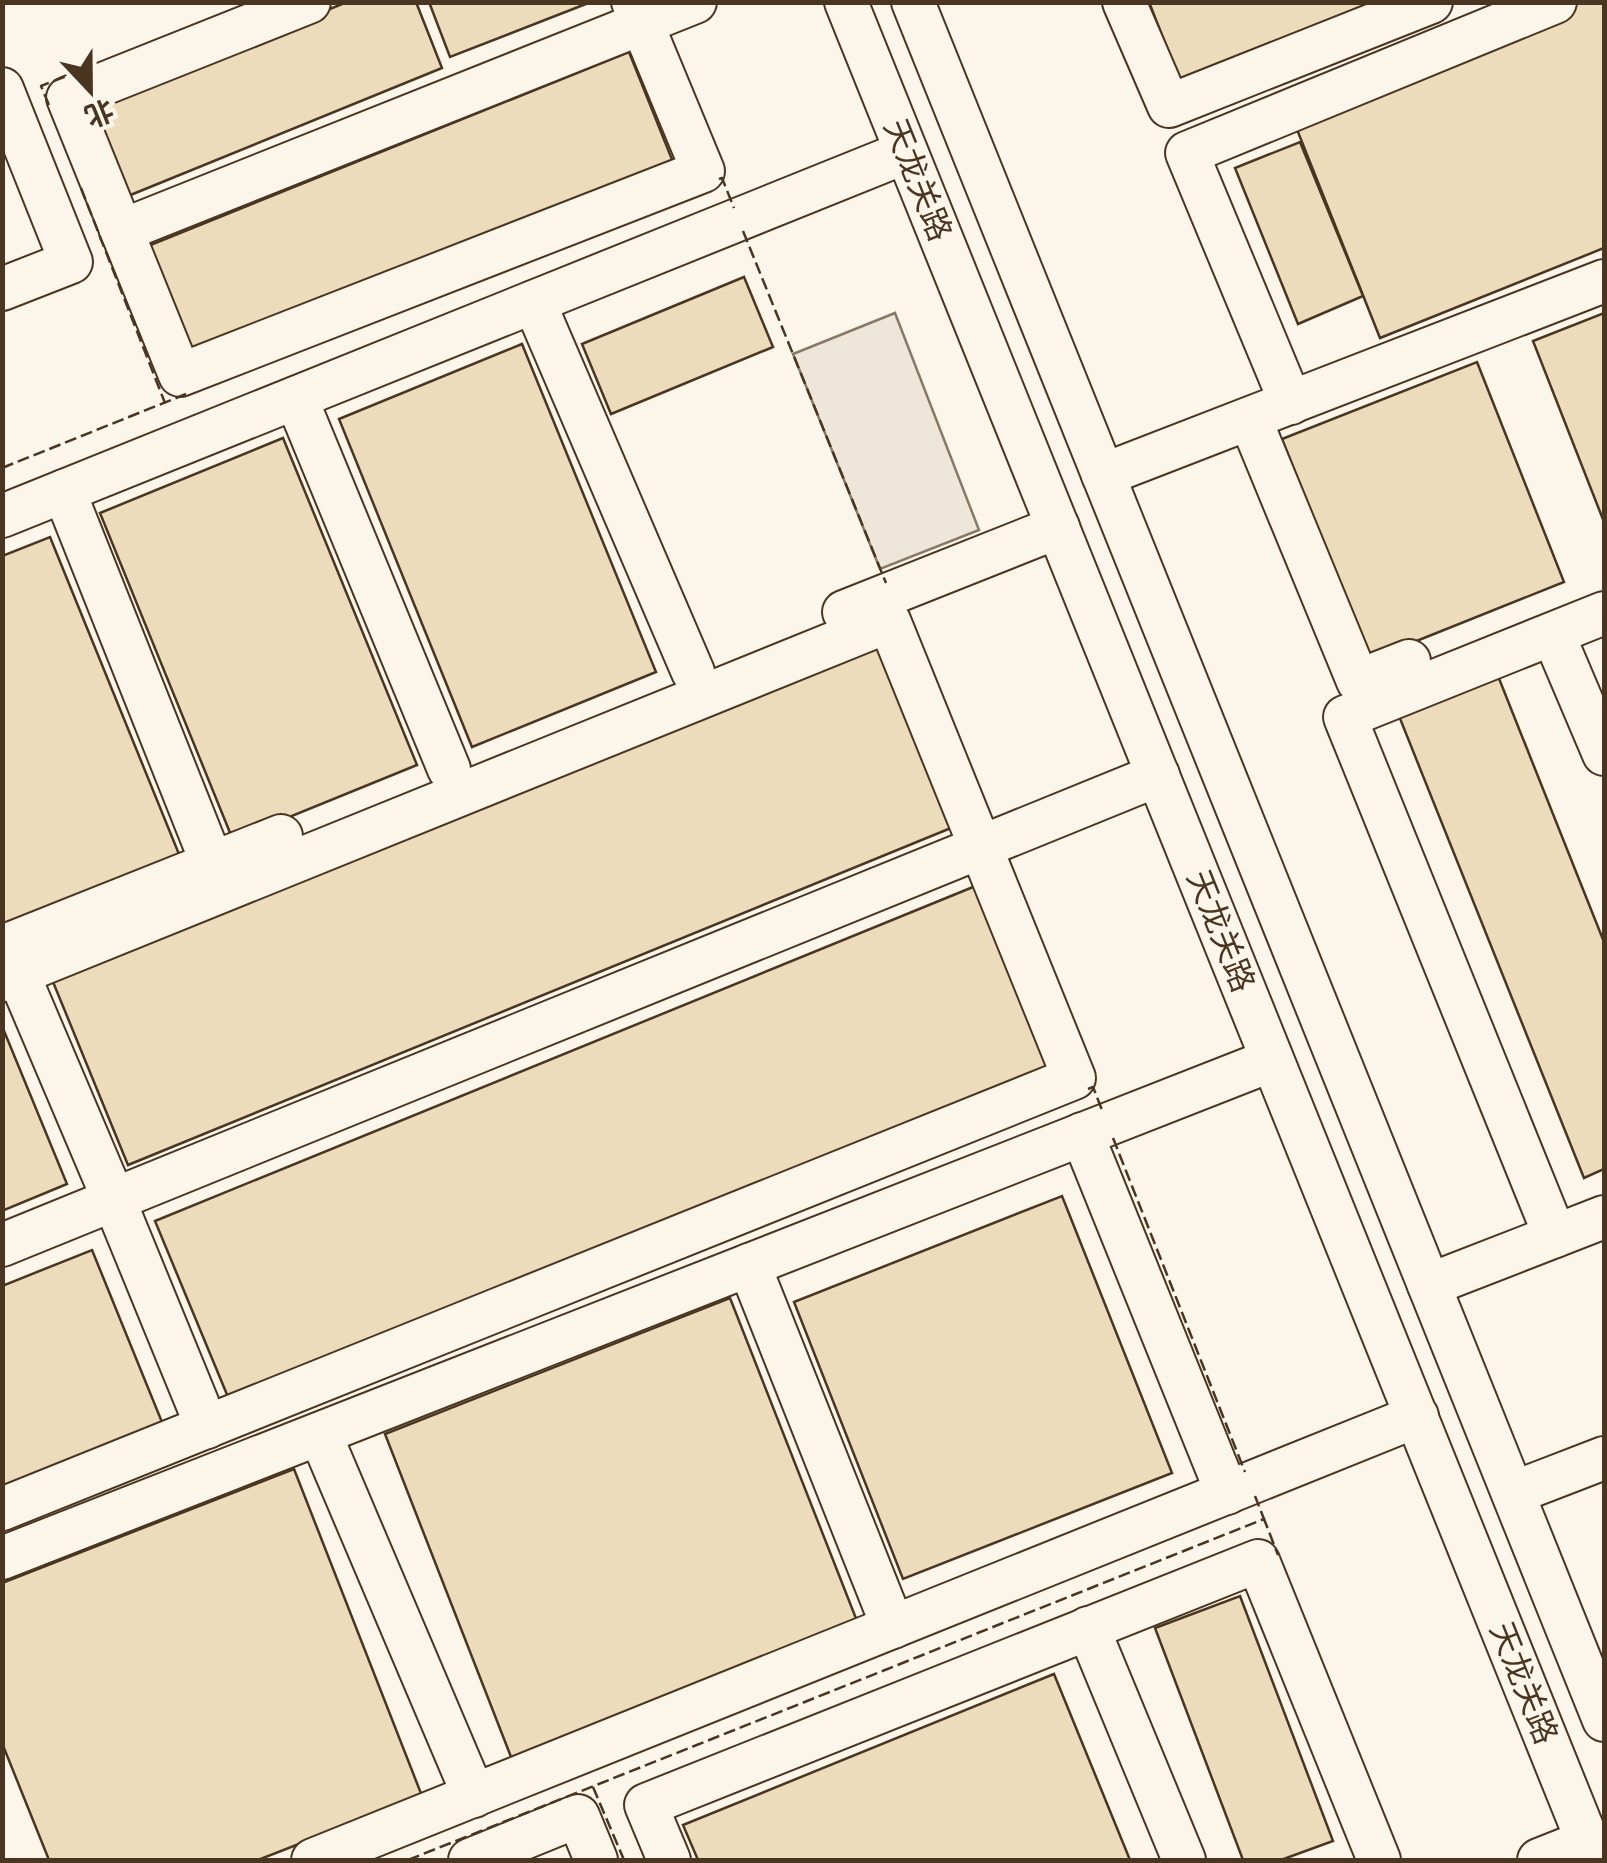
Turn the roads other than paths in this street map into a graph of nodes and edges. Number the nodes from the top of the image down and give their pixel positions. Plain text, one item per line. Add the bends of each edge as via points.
1 (309, 2) edge
2 (694, 2) edge
3 (846, 2) edge
4 (912, 2) edge
5 (1124, 2) edge
6 (1431, 2) edge
7 (1555, 2) edge
8 (638, 13) edge
9 (2, 89) edge
10 (906, 152) junction
11 (122, 231) junction
12 (1604, 281) edge
13 (2, 290) edge
14 (534, 302) junction
15 (296, 398) junction
16 (1291, 403) junction
17 (1250, 419) junction
18 (1103, 475) junction
19 (64, 491) junction
20 (2, 516) edge
21 (1058, 527) junction
22 (1604, 583) edge
23 (1604, 613) edge
24 (1554, 634) junction
25 (693, 672) junction
26 (1604, 754) edge
27 (448, 769) junction
28 (1158, 776) junction
29 (981, 848) junction
30 (212, 863) junction
31 (8, 967) edge
32 (1272, 1060) junction
33 (1082, 1134) junction
34 (114, 1200) junction
35 (1604, 1216) edge
36 (1555, 1236) junction
37 (2, 1245) edge
38 (749, 1265) junction
39 (1429, 1285) junction
40 (1416, 1416) junction
41 (207, 1427) junction
42 (320, 1434) junction
43 (1604, 1458) edge
44 (1227, 1493) junction
45 (1513, 1493) junction
46 (2, 1509) edge
47 (2, 1558) edge
48 (893, 1627) junction
49 (1088, 1628) junction
50 (1604, 1720) edge
51 (474, 1796) junction
52 (1592, 1851) edge
53 (313, 1860) edge
54 (470, 1860) edge
55 (596, 1860) edge
56 (669, 1860) edge
57 (1184, 1860) edge
58 (1379, 1860) edge
59 (1539, 1860) edge

1 - 11 street via 68,98
2 - 8 street
3 - 10 street, 天龙关路
4 - 18 street, 天龙关路
5 - 6 street via 1168,106
7 - 16 street via 1187,153
8 - 11 street
8 - 11 street via 703,171 180,376
9 - 13 street via 70,262
10 - 14 street
10 - 21 street, 天龙关路
12 - 16 street
14 - 15 street
14 - 25 street
15 - 19 street
15 - 27 street
16 - 17 street
17 - 18 street
17 - 22 street via 1358,681
18 - 39 street, 天龙关路
19 - 20 street
19 - 30 street
21 - 25 street
21 - 28 street, 天龙关路
23 - 24 street
24 - 26 street
24 - 36 street via 1345,717
25 - 27 street
27 - 30 street
28 - 29 street
28 - 32 street, 天龙关路
29 - 31 street via 890,621
29 - 34 street
29 - 41 street via 1074,1078
30 - 31 street
31 - 34 street
32 - 33 street
32 - 40 street, 天龙关路
33 - 38 street
33 - 44 street
34 - 37 street
34 - 41 street
35 - 36 street
36 - 39 street
38 - 42 street
38 - 48 street
39 - 45 street, 天龙关路
40 - 44 street
40 - 52 street, 天龙关路
41 - 46 street
42 - 47 street
42 - 51 street
43 - 45 street
44 - 48 street
45 - 50 street, 天龙关路
48 - 51 street
49 - 56 street via 646,1805
49 - 57 street
49 - 58 street via 1258,1561
51 - 53 street
52 - 59 street
54 - 55 street via 578,1816

